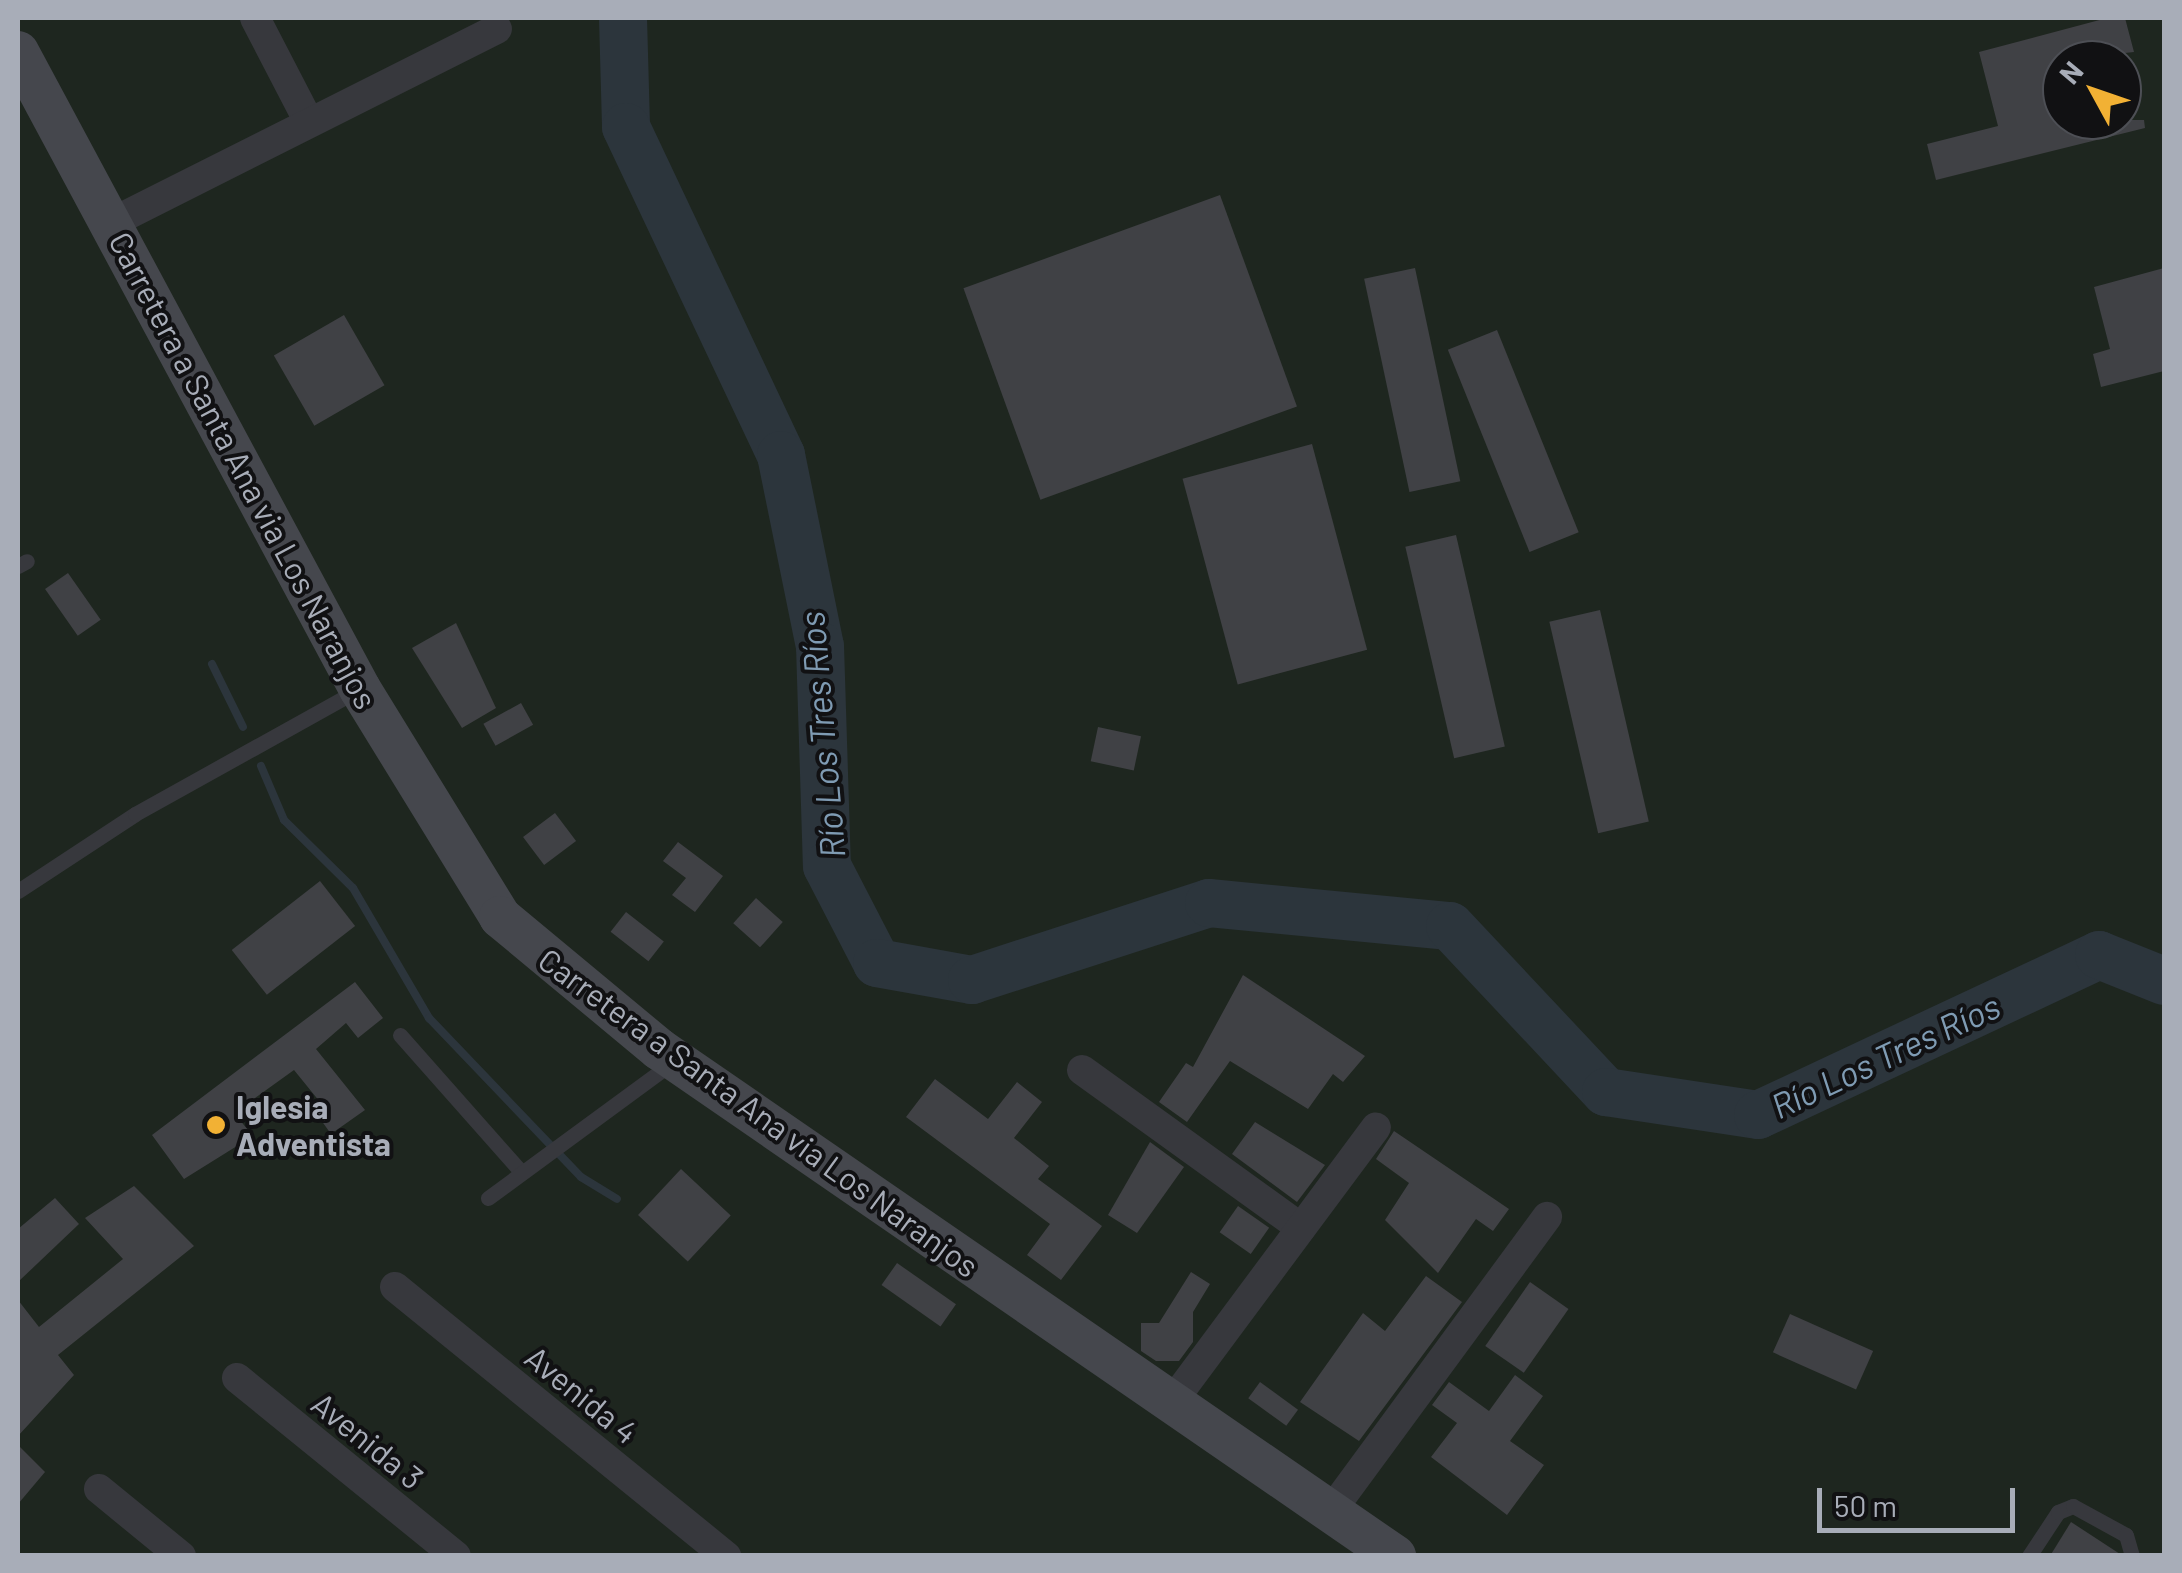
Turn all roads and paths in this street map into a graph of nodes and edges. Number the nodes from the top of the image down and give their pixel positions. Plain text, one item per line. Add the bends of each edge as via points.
1 (255, 18) edge
2 (498, 28) dead end
3 (18, 52) edge
4 (309, 122) junction
5 (111, 223) junction
6 (360, 689) junction
7 (18, 891) edge
8 (400, 1034) dead end
9 (676, 1060) junction
10 (1082, 1070) dead end
11 (1376, 1127) dead end
12 (521, 1172) junction
13 (488, 1198) dead end
14 (1547, 1217) dead end
15 (1301, 1228) junction
16 (394, 1287) dead end
17 (237, 1378) dead end
18 (1172, 1402) junction
19 (99, 1489) dead end
20 (1331, 1511) junction
21 (160, 1549) edge
22 (1374, 1550) edge
23 (456, 1556) edge
24 (726, 1556) edge
25 (2028, 1556) edge
26 (2132, 1556) edge

1 - 4 street
2 - 4 street
3 - 5 main road, Carretera a Santa Ana via Los Naranjos
4 - 5 street
5 - 6 main road, Carretera a Santa Ana via Los Naranjos
6 - 7 lane via 210,769
6 - 9 main road, Carretera a Santa Ana via Los Naranjos via 500,917
8 - 12 lane
9 - 12 lane
9 - 18 main road, Carretera a Santa Ana via Los Naranjos
10 - 15 street
11 - 15 street
12 - 13 lane
14 - 20 street
15 - 18 street
16 - 24 street, Avenida 4
17 - 23 street, Avenida 3
18 - 20 main road, Carretera a Santa Ana via Los Naranjos
19 - 21 street
20 - 22 main road, Carretera a Santa Ana via Los Naranjos
25 - 26 lane via 2058,1512 2074,1506 2126,1534

